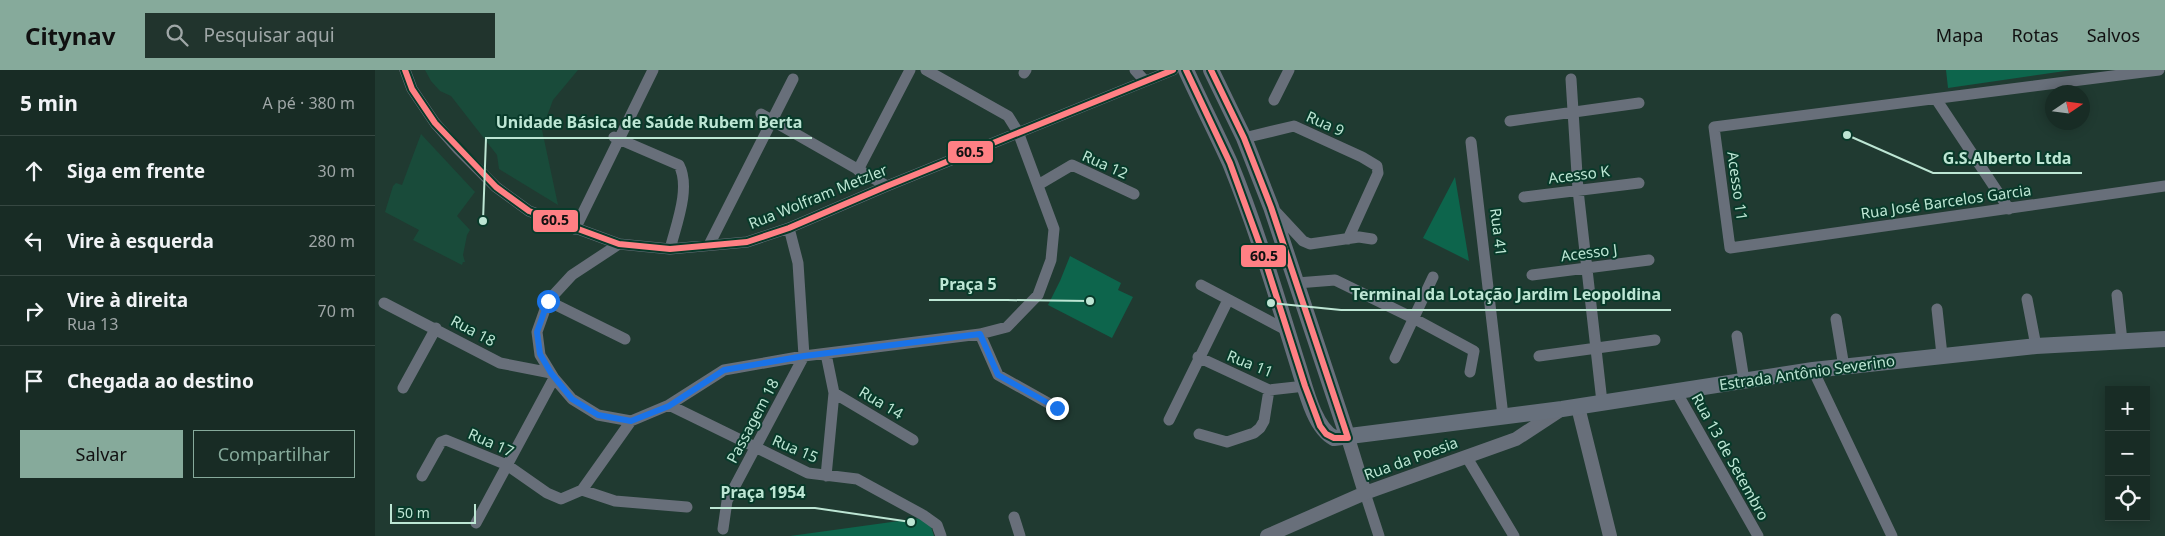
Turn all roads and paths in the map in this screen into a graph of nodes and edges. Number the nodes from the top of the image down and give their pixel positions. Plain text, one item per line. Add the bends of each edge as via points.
1 (405, 70) edge
2 (653, 70) edge
3 (910, 70) edge
4 (926, 70) edge
5 (1135, 70) edge
6 (1173, 70) edge
7 (1186, 70) edge
8 (1211, 70) edge
9 (1289, 70) edge
10 (2159, 70) edge
11 (793, 79) dead end
12 (1571, 79) dead end
13 (1145, 81) junction
14 (1936, 99) junction
15 (1274, 100) dead end
16 (1639, 103) dead end
17 (1573, 113) junction
18 (766, 116) junction
19 (1510, 121) dead end
20 (1018, 132) junction
21 (615, 138) junction
22 (1245, 138) junction
23 (1471, 142) dead end
24 (857, 170) junction
25 (1639, 183) dead end
26 (1038, 184) junction
27 (887, 186) junction
28 (2165, 186) edge
29 (1578, 190) junction
30 (1134, 194) dead end
31 (1524, 197) dead end
32 (1271, 207) junction
33 (2009, 209) junction
34 (575, 228) junction
35 (789, 228) junction
36 (1348, 238) junction
37 (1372, 239) dead end
38 (619, 244) junction
39 (709, 245) junction
40 (1730, 248) joint
41 (670, 249) junction
42 (1649, 260) dead end
43 (1587, 268) junction
44 (1532, 275) dead end
45 (1433, 277) dead end
46 (1297, 283) junction
47 (1201, 285) dead end
48 (2117, 295) dead end
49 (2027, 298) dead end
50 (1228, 300) junction
51 (548, 301) junction
52 (385, 303) dead end
53 (1937, 309) dead end
54 (1413, 318) junction
55 (1836, 319) dead end
56 (435, 328) junction
57 (1287, 331) junction
58 (980, 334) junction
59 (1737, 336) dead end
60 (625, 339) dead end
61 (2165, 339) edge
62 (1655, 340) dead end
63 (2122, 341) junction
64 (2036, 346) junction
65 (1595, 348) junction
66 (826, 354) junction
67 (1942, 355) junction
68 (804, 356) junction
69 (1539, 356) dead end
70 (1198, 357) junction
71 (1395, 358) dead end
72 (1844, 367) junction
73 (1813, 370) junction
74 (1470, 372) dead end
75 (553, 376) junction
76 (1744, 380) junction
77 (1305, 386) junction
78 (403, 388) dead end
79 (1269, 390) junction
80 (1677, 392) junction
81 (833, 393) junction
82 (1602, 402) junction
83 (669, 406) junction
84 (1057, 408) dead end
85 (1570, 408) junction
86 (1503, 416) junction
87 (1169, 420) dead end
88 (631, 421) junction
89 (1199, 434) dead end
90 (1348, 438) junction
91 (913, 440) dead end
92 (757, 448) junction
93 (1466, 456) junction
94 (507, 465) junction
95 (422, 476) dead end
96 (826, 476) junction
97 (582, 490) junction
98 (1365, 492) junction
99 (687, 507) dead end
100 (1014, 517) dead end
101 (476, 523) dead end
102 (723, 529) dead end
103 (939, 530) edge
104 (1888, 535) edge
105 (1019, 536) edge
106 (1267, 536) edge
107 (1379, 536) edge
108 (1514, 536) edge
109 (1610, 536) edge
110 (1758, 536) edge

1 - 34 street, Rua Wolfram Metzler via 412,89 435,123 496,187 529,211
2 - 21 street
3 - 24 street
4 - 20 street via 1008,116
5 - 13 street
6 - 13 street, Rua Wolfram Metzler
7 - 57 main road via 1230,163
8 - 22 main road
9 - 15 street
10 - 14 street
11 - 18 street
12 - 17 street
13 - 20 street, Rua Wolfram Metzler
14 - 33 street
14 - 40 street, Acesso 11 via 1714,127
16 - 17 street
17 - 19 street
17 - 29 street
18 - 24 street
18 - 39 street
20 - 26 street
20 - 27 street, Rua Wolfram Metzler
21 - 34 street
21 - 41 street via 679,165 684,174 685,186
22 - 32 main road
22 - 36 street, Rua 9 via 1294,126 1377,166 1378,173
23 - 86 street, Rua 41
24 - 27 street
25 - 29 street, Acesso K
26 - 30 street, Rua 12 via 1073,165
26 - 58 street via 1054,228 1051,260 1038,295 1007,326
27 - 35 street, Rua Wolfram Metzler
28 - 33 street, Rua José Barcelos Garcia
29 - 31 street, Acesso K
29 - 43 street
32 - 36 street via 1303,241 1310,244
32 - 46 main road
33 - 40 street, Rua José Barcelos Garcia
34 - 38 street, Rua Wolfram Metzler
35 - 39 street, Rua Wolfram Metzler via 747,242
35 - 68 street via 798,262
36 - 37 street
38 - 41 street, Rua Wolfram Metzler
38 - 51 street via 572,274
39 - 41 street, Rua Wolfram Metzler
42 - 43 street, Acesso J
43 - 44 street, Acesso J
43 - 65 street
45 - 54 street
46 - 54 street via 1335,280
46 - 90 main road
47 - 50 street
48 - 63 street
49 - 64 street
50 - 57 street
50 - 70 street
51 - 60 street
51 - 75 street via 537,332 540,354
52 - 56 street, Rua 18
53 - 67 street
54 - 71 street
54 - 74 street via 1474,351
55 - 72 street
56 - 75 street, Rua 18 via 501,363
56 - 78 street
57 - 77 main road
58 - 66 street
58 - 84 street via 998,375
59 - 76 street
61 - 63 main road, Estrada Antônio Severino
62 - 65 street
63 - 64 main road, Estrada Antônio Severino
64 - 67 main road, Estrada Antônio Severino
65 - 69 street
65 - 82 street
66 - 68 street
66 - 81 street
67 - 72 main road, Estrada Antônio Severino
68 - 83 street via 724,370
68 - 92 street, Passagem 18
70 - 79 street, Rua 11
70 - 87 street
72 - 73 main road, Estrada Antônio Severino
73 - 76 main road, Estrada Antônio Severino
73 - 104 street
75 - 88 street via 572,399 598,415
75 - 94 street
76 - 80 main road, Estrada Antônio Severino
77 - 79 street, Rua 11
77 - 90 main road via 1326,434 1334,438
79 - 89 street via 1261,428 1227,442
80 - 82 main road, Estrada Antônio Severino
80 - 110 street, Rua 13 de Setembro
81 - 91 street, Rua 14
81 - 96 street
82 - 85 main road, Estrada Antônio Severino
83 - 88 street
83 - 92 street, Rua 15
85 - 86 main road, Estrada Antônio Severino
85 - 93 street, Rua da Poesia via 1516,439
85 - 109 street
86 - 90 main road, Estrada Antônio Severino
88 - 97 street
90 - 98 street
92 - 96 street, Rua 15 via 808,473
92 - 102 street, Passagem 18 via 727,501
93 - 98 street, Rua da Poesia
93 - 108 street
94 - 95 street, Rua 17 via 446,440 441,442
94 - 97 street, Rua 17 via 547,493 561,498
94 - 101 street
96 - 103 street, Rua 15 via 857,479 913,508
97 - 99 street via 615,500
98 - 106 street, Rua da Poesia
98 - 107 street
100 - 105 street

